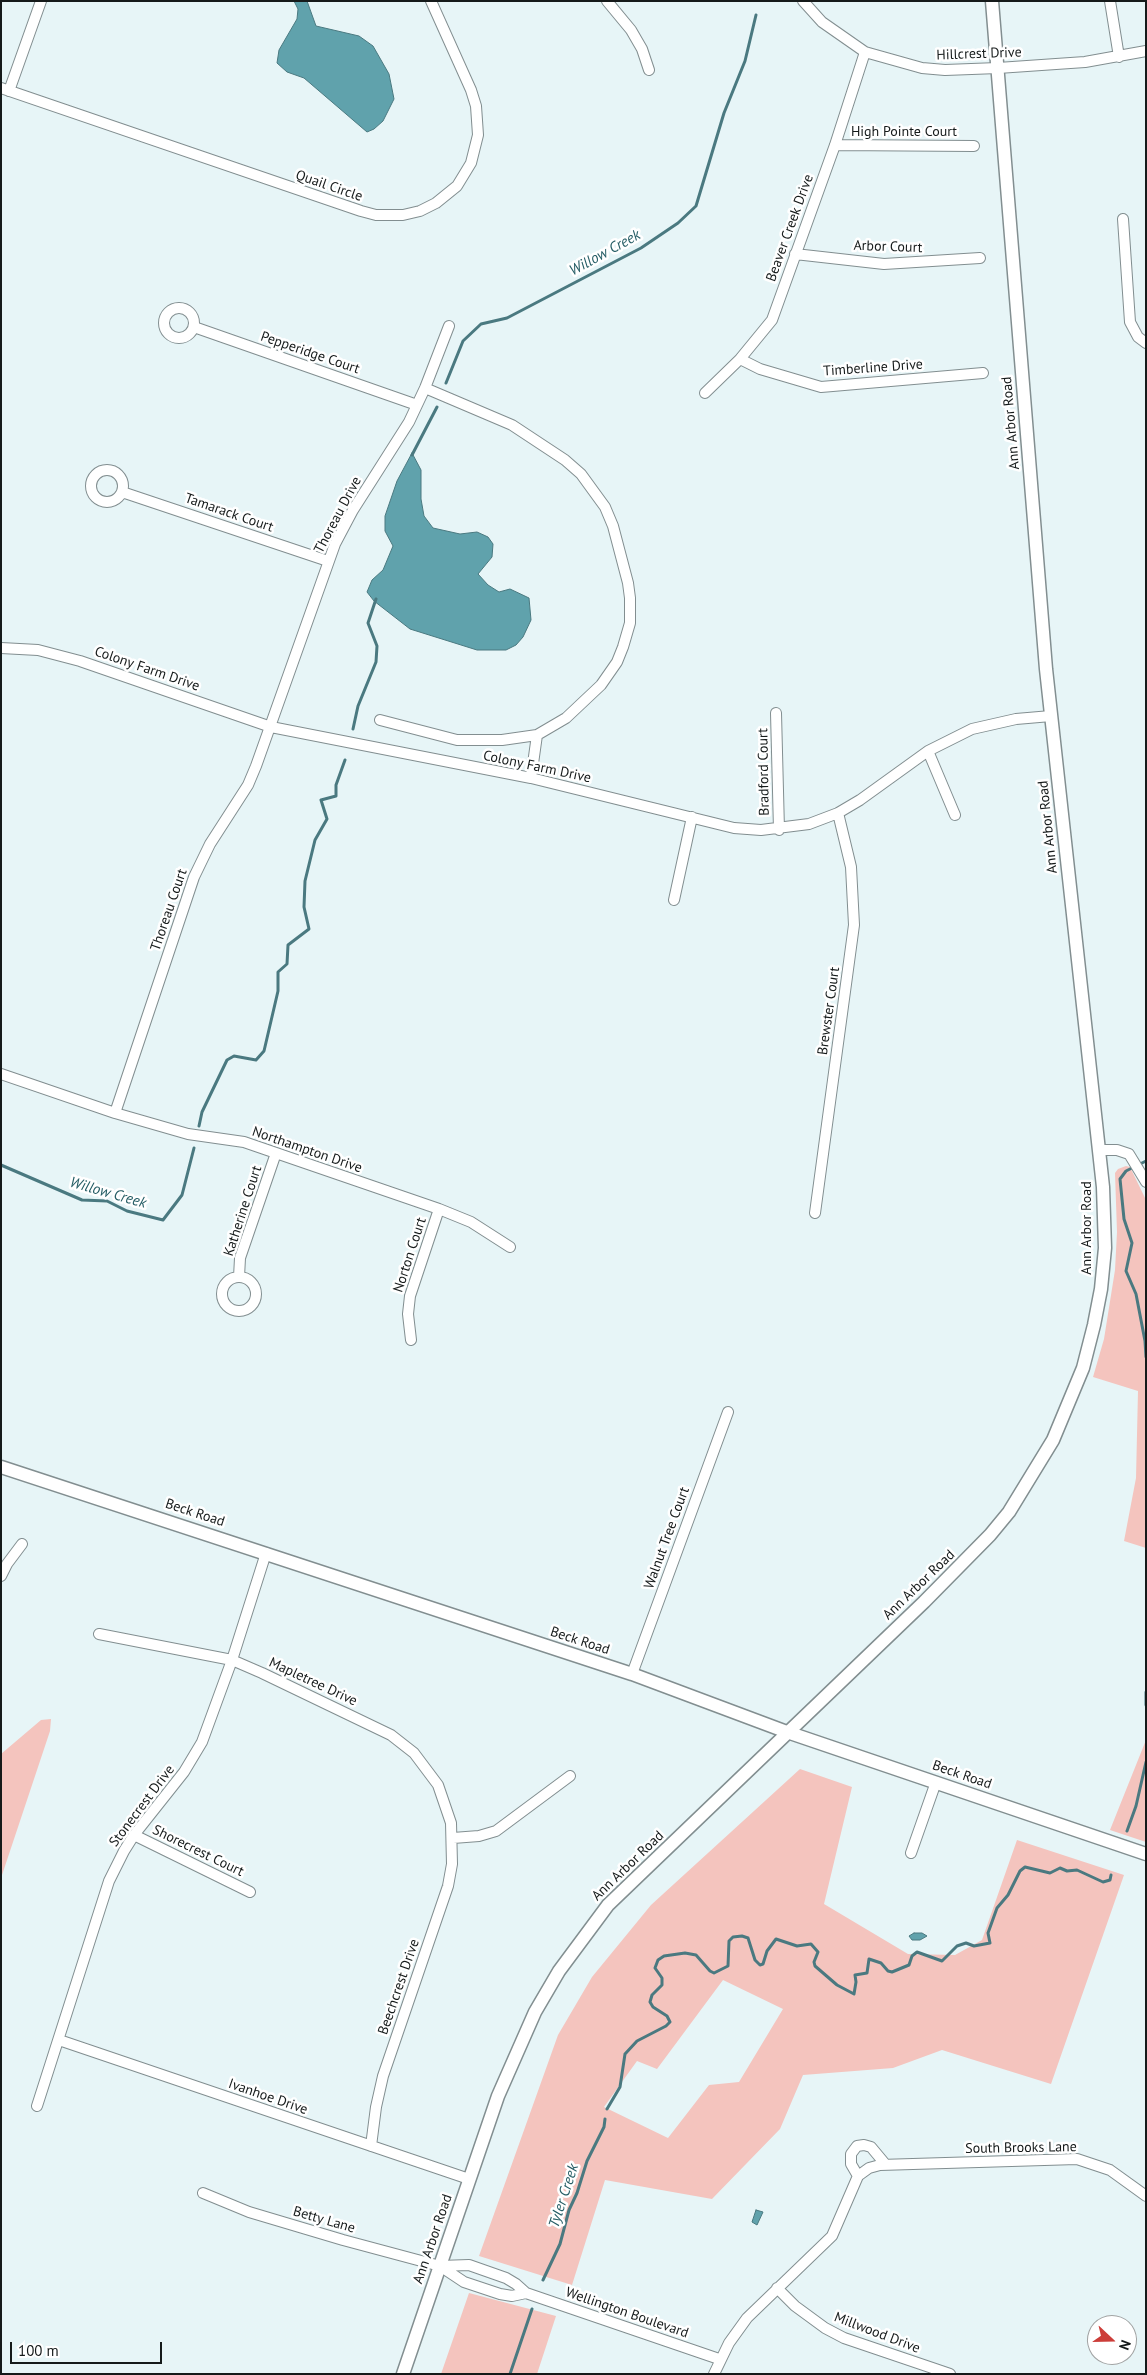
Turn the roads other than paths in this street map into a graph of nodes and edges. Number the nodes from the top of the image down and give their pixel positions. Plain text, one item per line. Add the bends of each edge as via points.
1 (41, 1) edge
2 (431, 1) edge
3 (606, 1) edge
4 (992, 1) edge
5 (1110, 1) edge
6 (805, 2) edge
7 (1146, 51) edge
8 (864, 52) junction
9 (1119, 57) junction
10 (998, 68) junction
11 (649, 70) dead end
12 (5, 90) edge
13 (835, 145) junction
14 (974, 146) dead end
15 (1123, 219) dead end
16 (795, 254) junction
17 (980, 258) dead end
18 (449, 326) dead end
19 (194, 328) dead end
20 (1146, 342) edge
21 (740, 359) junction
22 (983, 373) dead end
23 (425, 388) junction
24 (705, 393) dead end
25 (417, 405) junction
26 (122, 492) dead end
27 (328, 561) junction
28 (1, 648) edge
29 (776, 713) dead end
30 (1051, 716) junction
31 (380, 720) dead end
32 (270, 727) junction
33 (537, 734) junction
34 (928, 750) junction
35 (531, 778) junction
36 (838, 813) junction
37 (954, 815) dead end
38 (692, 817) junction
39 (779, 830) junction
40 (674, 900) dead end
41 (1, 1074) edge
42 (115, 1113) junction
43 (1099, 1150) junction
44 (276, 1154) junction
45 (1146, 1182) edge
46 (439, 1209) junction
47 (815, 1213) dead end
48 (510, 1247) dead end
49 (239, 1278) dead end
50 (410, 1340) dead end
51 (728, 1412) dead end
52 (1, 1467) edge
53 (22, 1544) dead end
54 (266, 1553) junction
55 (1, 1576) edge
56 (99, 1634) dead end
57 (232, 1660) junction
58 (632, 1674) junction
59 (787, 1732) junction
60 (570, 1776) dead end
61 (936, 1782) junction
62 (134, 1835) junction
63 (453, 1838) junction
64 (911, 1853) dead end
65 (1146, 1854) edge
66 (250, 1892) dead end
67 (59, 2040) junction
68 (36, 2106) dead end
69 (371, 2146) junction
70 (886, 2165) junction
71 (858, 2176) junction
72 (469, 2179) junction
73 (203, 2193) dead end
74 (1146, 2196) edge
75 (440, 2266) junction
76 (777, 2288) junction
77 (526, 2293) junction
78 (719, 2359) junction
79 (403, 2374) edge
80 (714, 2374) edge
81 (950, 2374) edge

1 - 12 street
2 - 12 street, Quail Circle via 471,90 478,135 471,163 457,186 436,203 403,215 383,216 361,211
3 - 11 street via 631,30
4 - 10 main road, Ann Arbor Road
5 - 9 street
6 - 8 street, Hillcrest Drive via 822,22
7 - 9 street, Hillcrest Drive
8 - 10 street, Hillcrest Drive via 922,68
8 - 13 street, Beaver Creek Drive
9 - 10 street, Hillcrest Drive
10 - 30 main road, Ann Arbor Road
13 - 14 street, High Pointe Court
13 - 16 street, Beaver Creek Drive
15 - 20 street via 1130,322 1138,337
16 - 17 street, Arbor Court via 884,264
16 - 21 street, Beaver Creek Drive via 772,320
18 - 23 street, Thoreau Drive
19 - 25 street, Pepperidge Court
21 - 22 street, Timberline Drive via 760,369 821,387
21 - 24 street, Beaver Creek Drive
23 - 25 street, Thoreau Drive
23 - 33 street via 512,425 565,460 594,489 613,526 630,598 630,624 623,647 610,672 589,698 566,718
25 - 27 street, Thoreau Drive via 353,510
26 - 27 street, Tamarack Court
27 - 32 street, Thoreau Drive
28 - 32 street, Colony Farm Drive via 38,650 72,659
29 - 39 street, Bradford Court
30 - 34 street, Colony Farm Drive via 983,726
30 - 43 main road, Ann Arbor Road
31 - 33 street via 457,740 502,740
32 - 35 street, Colony Farm Drive
32 - 42 street, Thoreau Court via 248,785 210,844 194,877
33 - 35 street
34 - 36 street, Colony Farm Drive
34 - 37 street
35 - 38 street, Colony Farm Drive
36 - 39 street, Colony Farm Drive via 810,824
36 - 47 street, Brewster Court via 852,867 854,925
38 - 39 street, Colony Farm Drive via 734,828
38 - 40 street
41 - 42 street, Northampton Drive
42 - 44 street, Northampton Drive via 200,1138 244,1142
43 - 45 street via 1125,1151
43 - 59 main road, Ann Arbor Road via 1104,1218 1101,1289 1083,1368 1052,1440 1009,1512 990,1534
44 - 46 street, Northampton Drive
44 - 49 street, Katherine Court via 240,1258
46 - 48 street, Northampton Drive via 471,1222
46 - 50 street, Norton Court via 410,1296
51 - 58 street, Walnut Tree Court
52 - 54 main road, Beck Road
53 - 55 street
54 - 57 street, Stonecrest Drive
54 - 58 main road, Beck Road
56 - 57 street, Mapletree Drive
57 - 62 street, Stonecrest Drive via 196,1753
57 - 63 street, Mapletree Drive via 380,1729 405,1745 438,1785 448,1811
58 - 59 main road, Beck Road
59 - 61 main road, Beck Road
59 - 72 main road, Ann Arbor Road via 608,1904 578,1942 545,1993 522,2040
60 - 63 street via 496,1831
61 - 64 street
61 - 65 main road, Beck Road
62 - 66 street, Shorecrest Court
62 - 67 street, Stonecrest Drive via 117,1863 102,1900
63 - 69 street, Beechcrest Drive via 448,1886 382,2076
67 - 68 street, Stonecrest Drive
67 - 69 street, Ivanhoe Drive
69 - 72 street, Ivanhoe Drive
70 - 71 street, South Brooks Lane via 868,2168
70 - 71 street via 871,2146 857,2146 851,2154 851,2164
70 - 74 street, South Brooks Lane via 1077,2159 1110,2170
71 - 76 street via 832,2236
72 - 75 main road, Ann Arbor Road
73 - 75 street, Betty Lane via 299,2228
75 - 77 street, Wellington Boulevard via 469,2266 506,2278
75 - 77 street, Wellington Boulevard via 464,2282 500,2294
75 - 79 main road, Ann Arbor Road
76 - 78 street via 747,2318
76 - 81 street, Millwood Drive via 800,2311 844,2338
77 - 78 street, Wellington Boulevard
78 - 80 street

